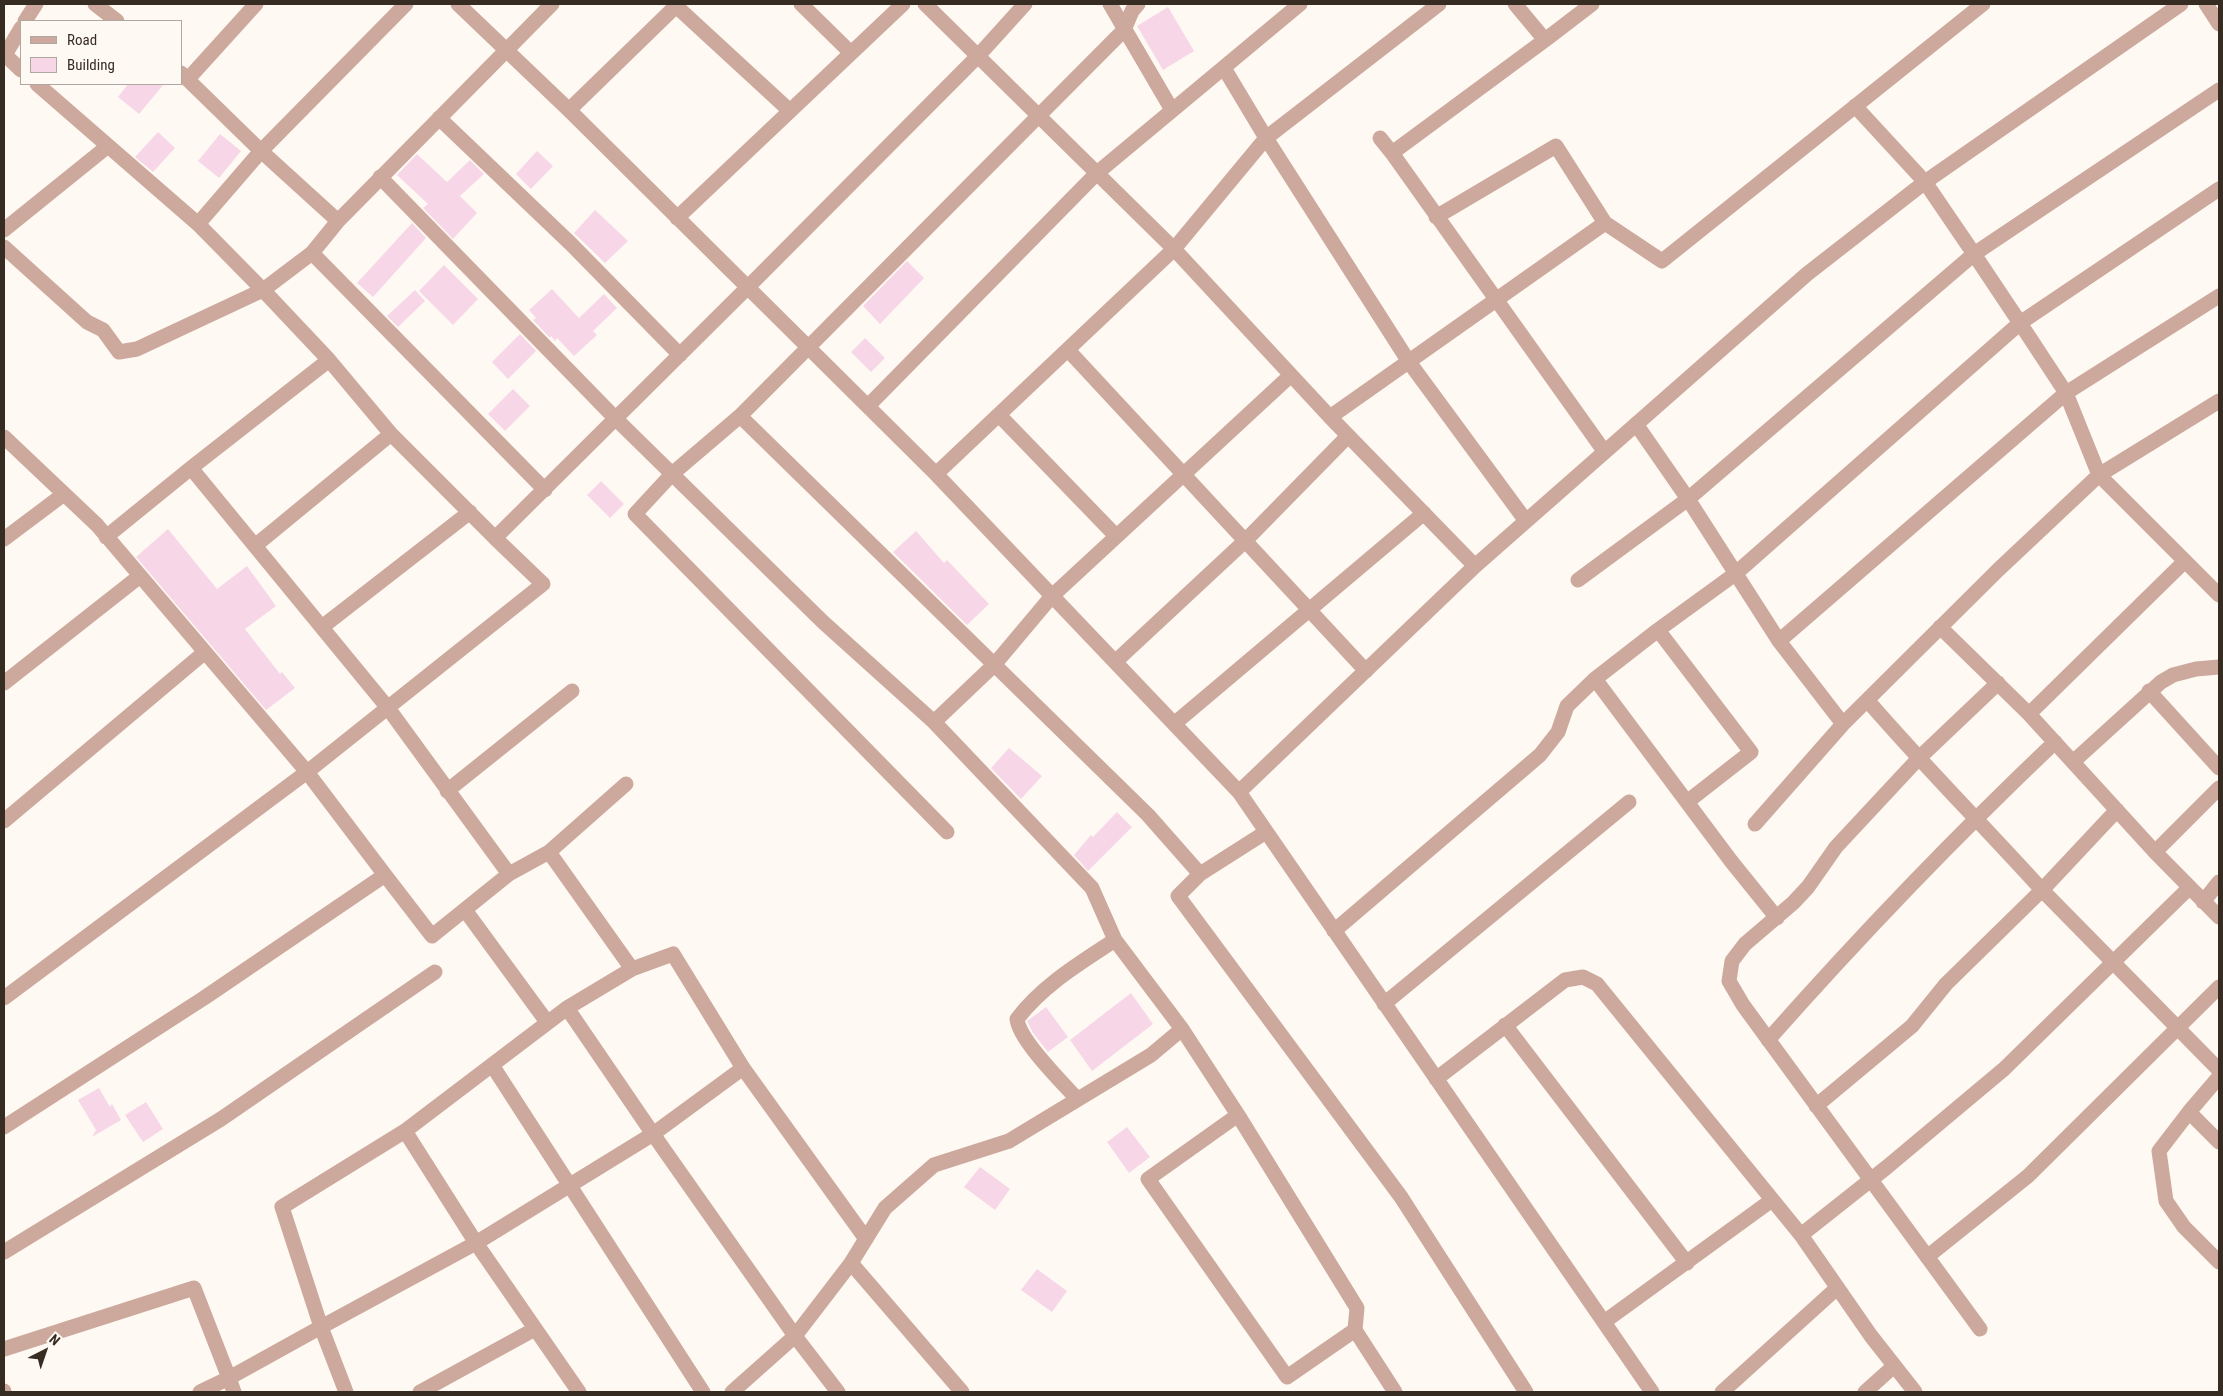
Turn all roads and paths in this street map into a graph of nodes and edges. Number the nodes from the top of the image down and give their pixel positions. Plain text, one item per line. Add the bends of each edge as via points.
1 (36, 4) edge
2 (95, 4) edge
3 (256, 4) edge
4 (406, 4) edge
5 (458, 4) edge
6 (552, 4) edge
7 (801, 4) edge
8 (903, 4) edge
9 (925, 4) edge
10 (1025, 4) edge
11 (1110, 4) edge
12 (1138, 4) edge
13 (1300, 4) edge
14 (1439, 4) edge
15 (1515, 4) edge
16 (1592, 4) edge
17 (1983, 4) edge
18 (2181, 4) edge
19 (2206, 4) edge
20 (677, 5) edge
21 (26, 20) edge
22 (116, 20) edge
23 (2219, 24) edge
24 (20, 30) edge
25 (1124, 30) junction
26 (1545, 40) junction
27 (507, 49) junction
28 (851, 53) junction
29 (4, 55) edge
30 (978, 56) junction
31 (1224, 68) junction
32 (20, 69) edge
33 (184, 76) edge
34 (38, 85) edge
35 (2219, 90) edge
36 (1855, 106) junction
37 (569, 110) junction
38 (1172, 110) junction
39 (790, 111) junction
40 (1040, 117) junction
41 (439, 118) junction
42 (1266, 138) junction
43 (1380, 138) dead end
44 (108, 146) junction
45 (261, 151) junction
46 (1392, 153) junction
47 (1097, 173) junction
48 (380, 177) junction
49 (1925, 182) junction
50 (2219, 189) edge
51 (1436, 217) junction
52 (678, 218) junction
53 (338, 221) junction
54 (1605, 223) junction
55 (198, 224) junction
56 (4, 230) edge
57 (4, 247) edge
58 (1174, 249) junction
59 (312, 253) junction
60 (1974, 254) junction
61 (748, 287) junction
62 (263, 290) junction
63 (2219, 296) edge
64 (1496, 300) junction
65 (2020, 323) junction
66 (808, 347) junction
67 (1068, 350) junction
68 (680, 355) junction
69 (329, 360) junction
70 (1409, 362) junction
71 (1291, 374) junction
72 (2066, 393) junction
73 (2219, 401) edge
74 (868, 406) junction
75 (999, 415) junction
76 (740, 416) junction
77 (1330, 417) junction
78 (616, 419) junction
79 (1636, 424) junction
80 (390, 434) junction
81 (1348, 436) junction
82 (4, 437) edge
83 (1604, 451) junction
84 (191, 468) junction
85 (672, 474) junction
86 (936, 474) junction
87 (1183, 474) junction
88 (2099, 475) junction
89 (545, 490) junction
90 (64, 494) junction
91 (1688, 499) junction
92 (470, 512) junction
93 (1424, 513) junction
94 (1526, 521) junction
95 (106, 536) junction
96 (1116, 536) junction
97 (495, 538) junction
98 (4, 539) edge
99 (1244, 541) junction
100 (256, 545) junction
101 (2185, 562) junction
102 (1475, 566) junction
103 (1735, 574) junction
104 (140, 576) junction
105 (1578, 580) dead end
106 (1052, 596) junction
107 (2219, 596) edge
108 (1309, 610) junction
109 (322, 627) junction
110 (1940, 627) junction
111 (1658, 630) junction
112 (1779, 641) junction
113 (205, 652) junction
114 (1115, 662) junction
115 (994, 664) junction
116 (2219, 667) edge
117 (1366, 671) junction
118 (1595, 679) junction
119 (4, 683) edge
120 (1998, 683) junction
121 (572, 691) dead end
122 (2149, 691) junction
123 (1868, 700) junction
124 (388, 708) junction
125 (2029, 714) junction
126 (934, 722) junction
127 (1174, 724) junction
128 (1843, 724) junction
129 (2056, 742) junction
130 (1918, 759) junction
131 (2074, 761) junction
132 (2219, 768) edge
133 (307, 772) junction
134 (626, 784) dead end
135 (2219, 788) edge
136 (447, 791) junction
137 (1239, 792) junction
138 (1629, 802) dead end
139 (1687, 802) junction
140 (2117, 810) junction
141 (1976, 817) junction
142 (4, 821) edge
143 (1755, 824) dead end
144 (947, 832) dead end
145 (1266, 832) junction
146 (548, 852) junction
147 (2155, 852) junction
148 (385, 874) junction
149 (509, 874) junction
150 (1200, 874) junction
151 (2219, 882) edge
152 (2189, 888) junction
153 (2042, 890) junction
154 (2203, 902) junction
155 (465, 910) junction
156 (2219, 917) edge
157 (1777, 918) junction
158 (1334, 930) junction
159 (1115, 940) junction
160 (2113, 961) junction
161 (632, 969) junction
162 (435, 972) dead end
163 (2219, 987) edge
164 (4, 998) edge
165 (1384, 1004) junction
166 (566, 1008) junction
167 (547, 1022) junction
168 (1505, 1026) junction
169 (2178, 1027) junction
170 (1182, 1029) junction
171 (1768, 1040) junction
172 (492, 1065) junction
173 (743, 1068) junction
174 (2219, 1070) edge
175 (2219, 1077) edge
176 (1436, 1079) junction
177 (1077, 1099) junction
178 (1816, 1106) junction
179 (2189, 1112) junction
180 (1238, 1115) junction
181 (4, 1127) edge
182 (405, 1131) junction
183 (653, 1134) junction
184 (2219, 1142) edge
185 (1870, 1181) junction
186 (570, 1186) junction
187 (1772, 1200) junction
188 (1801, 1235) junction
189 (866, 1239) junction
190 (476, 1243) junction
191 (4, 1252) edge
192 (1927, 1257) junction
193 (2219, 1262) edge
194 (851, 1263) junction
195 (1686, 1263) junction
196 (1838, 1288) junction
197 (1604, 1322) junction
198 (321, 1326) junction
199 (536, 1329) junction
200 (1980, 1329) dead end
201 (1355, 1330) junction
202 (795, 1336) junction
203 (4, 1350) edge
204 (1894, 1366) junction
205 (229, 1378) junction
206 (200, 1392) edge
207 (234, 1392) edge
208 (346, 1392) edge
209 (420, 1392) edge
210 (579, 1392) edge
211 (703, 1392) edge
212 (732, 1392) edge
213 (838, 1392) edge
214 (962, 1392) edge
215 (1395, 1392) edge
216 (1526, 1392) edge
217 (1652, 1392) edge
218 (1722, 1392) edge
219 (1865, 1392) edge
220 (1915, 1392) edge

1 - 21 street
2 - 22 street
3 - 33 street
4 - 45 street
5 - 27 street
6 - 27 street
7 - 28 street
8 - 28 street
9 - 30 street
10 - 30 street
11 - 25 street
12 - 25 street
13 - 31 street
14 - 42 street
15 - 26 street
16 - 26 street
17 - 36 street
18 - 49 street
19 - 23 street
20 - 37 street
20 - 39 street
24 - 29 street
25 - 38 street
25 - 40 street
26 - 46 street
27 - 37 street
27 - 41 street
28 - 39 street
29 - 32 street
30 - 40 street
30 - 61 street
31 - 38 street
31 - 42 street
33 - 45 street
34 - 44 street
35 - 60 street
36 - 49 street
36 - 54 street via 1662,260
37 - 52 street
38 - 47 street
39 - 52 street
40 - 47 street
40 - 66 street
41 - 48 street
41 - 68 street via 571,244
42 - 58 street
42 - 70 street
43 - 46 street
44 - 55 street
44 - 56 street
45 - 53 street
45 - 55 street
46 - 51 street
47 - 58 street
47 - 74 street
48 - 53 street
48 - 78 street
49 - 60 street
49 - 79 street via 1807,274
50 - 65 street
51 - 54 street via 1556,146
51 - 64 street
52 - 61 street
53 - 59 street
54 - 64 street
55 - 62 street
57 - 62 street via 87,322 103,330 119,352 137,349
58 - 67 street
58 - 71 street
59 - 62 street
59 - 89 street
60 - 65 street
60 - 91 street
61 - 66 street
61 - 68 street
62 - 69 street
63 - 72 street
64 - 70 street
64 - 83 street
65 - 72 street
65 - 103 street
66 - 74 street
66 - 76 street
67 - 75 street
67 - 87 street
68 - 78 street
69 - 80 street
69 - 84 street
70 - 77 street
70 - 94 street
71 - 77 street
71 - 87 street
72 - 88 street
72 - 112 street
73 - 88 street
74 - 86 street
75 - 86 street
75 - 96 street
76 - 85 street
76 - 115 street
77 - 81 street
78 - 85 street
78 - 89 street
79 - 83 street
79 - 91 street
80 - 92 street
80 - 100 street
81 - 93 street
81 - 99 street
82 - 90 street
83 - 94 street
84 - 95 street
84 - 100 street
85 - 126 street via 823,622
85 - 144 street via 635,514
86 - 106 street
87 - 96 street
87 - 99 street
88 - 101 street
88 - 110 street
89 - 97 street
90 - 95 street
90 - 98 street
91 - 103 street
91 - 105 street
92 - 97 street
92 - 109 street
93 - 102 street
93 - 108 street
94 - 102 street
95 - 104 street
96 - 106 street
97 - 124 street via 543,584
99 - 108 street
99 - 114 street
100 - 109 street
101 - 107 street
101 - 125 street
102 - 117 street
103 - 111 street
103 - 112 street
104 - 113 street
104 - 119 street
106 - 114 street
106 - 115 street
108 - 117 street
108 - 127 street
109 - 124 street
110 - 120 street
110 - 123 street
111 - 118 street
111 - 139 street via 1750,752
112 - 128 street
113 - 133 street
113 - 142 street
114 - 127 street
115 - 126 street
115 - 150 street via 1148,815
116 - 122 street via 2173,675
117 - 137 street
118 - 139 street
118 - 158 street via 1567,706 1558,732 1540,755
120 - 125 street
120 - 130 street
121 - 136 street
122 - 131 street
122 - 132 street
123 - 128 street
123 - 130 street
124 - 133 street
124 - 136 street
125 - 129 street
126 - 159 street via 1092,888
127 - 137 street
128 - 143 street
129 - 131 street
129 - 141 street
130 - 141 street
130 - 157 street via 1836,847 1808,888
131 - 140 street
133 - 148 street
133 - 164 street
134 - 146 street
135 - 147 street
136 - 149 street
137 - 145 street
138 - 165 street
139 - 157 street
140 - 147 street
140 - 153 street
141 - 153 street
141 - 171 street
145 - 150 street
145 - 158 street
146 - 149 street
146 - 161 street
147 - 152 street
148 - 155 street via 432,936
148 - 181 street via 204,998
149 - 155 street
150 - 216 street via 1178,896 1401,1197
151 - 154 street
152 - 154 street
152 - 160 street
153 - 160 street
153 - 178 street via 1946,984 1912,1026
154 - 156 street
155 - 167 street
157 - 171 street via 1745,944 1732,961 1729,981
158 - 165 street
159 - 170 street
159 - 177 street via 1030,1002 1018,1019 1027,1041
160 - 169 street
160 - 185 street via 2004,1069
161 - 166 street
161 - 173 street via 673,954
162 - 191 street via 221,1119
163 - 169 street
165 - 176 street
166 - 167 street
166 - 183 street
167 - 172 street
168 - 176 street
168 - 187 street via 1565,980 1583,977 1597,984
168 - 195 street
169 - 174 street
169 - 192 street via 2028,1176
170 - 177 street via 1150,1055
170 - 180 street
171 - 178 street
172 - 182 street
172 - 186 street
173 - 183 street
173 - 189 street
175 - 179 street
176 - 197 street
177 - 189 street via 1009,1141 934,1165 885,1208
178 - 185 street
179 - 184 street
179 - 193 street via 2159,1151 2166,1201 2184,1227
180 - 201 street via 1357,1308
180 - 201 street via 1148,1179 1287,1377
182 - 190 street
182 - 198 street via 282,1207
183 - 186 street
183 - 202 street
185 - 188 street
185 - 192 street
186 - 190 street
186 - 211 street
187 - 188 street
187 - 195 street
188 - 196 street
189 - 194 street
190 - 198 street
190 - 199 street
192 - 200 street
194 - 202 street
194 - 214 street
195 - 197 street
196 - 204 street
196 - 218 street
197 - 217 street
198 - 205 street
198 - 208 street
199 - 209 street
199 - 210 street
201 - 215 street
202 - 212 street
202 - 213 street
203 - 205 street via 194,1288
204 - 219 street
204 - 220 street
205 - 206 street
205 - 207 street

